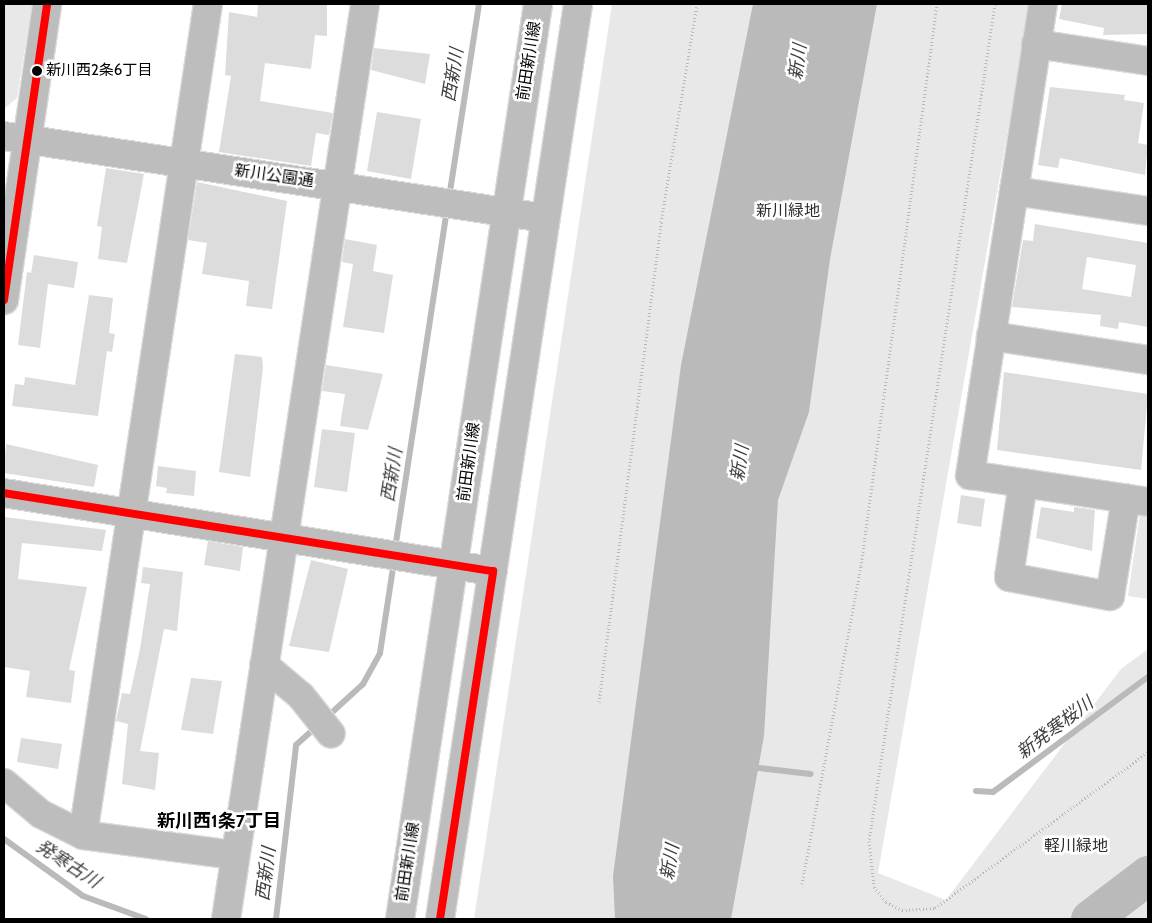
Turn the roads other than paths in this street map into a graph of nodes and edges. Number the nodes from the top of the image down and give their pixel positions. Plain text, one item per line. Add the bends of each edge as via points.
1 (47, 4) edge
2 (208, 4) edge
3 (365, 4) edge
4 (538, 4) edge
5 (578, 4) edge
6 (1043, 4) edge
7 (1036, 44) junction
8 (1148, 62) edge
9 (16, 138) edge
10 (185, 163) junction
11 (338, 185) junction
12 (1014, 191) junction
13 (1148, 211) edge
14 (506, 212) junction
15 (544, 218) junction
16 (4, 300) edge
17 (991, 336) junction
18 (1148, 360) edge
19 (1023, 483) junction
20 (4, 493) edge
21 (1137, 500) edge
22 (133, 514) junction
23 (285, 538) junction
24 (454, 563) junction
25 (493, 571) junction
26 (264, 666) junction
27 (328, 730) dead end
28 (4, 783) edge
29 (84, 835) junction
30 (233, 855) junction
31 (226, 917) edge
32 (400, 919) edge
33 (440, 919) edge

1 - 9 street
2 - 10 street
3 - 11 street
4 - 14 street, 前田新川線
5 - 15 street
6 - 7 street
7 - 8 street
7 - 12 street
9 - 10 street, 新川公園通
9 - 16 street
10 - 11 street, 新川公園通
10 - 22 street
11 - 14 street, 新川公園通
11 - 23 street
12 - 13 street
12 - 17 street
14 - 15 street, 新川公園通
14 - 24 street, 前田新川線
15 - 25 street
17 - 18 street
17 - 19 street via 970,475
19 - 21 street
19 - 21 street via 1010,577 1110,596
20 - 22 street
22 - 23 street
22 - 29 street
23 - 24 street
23 - 26 street
24 - 25 street
24 - 32 street, 前田新川線
25 - 33 street
26 - 27 street via 300,696
26 - 30 street
28 - 29 street via 41,814
29 - 30 street
30 - 31 street

